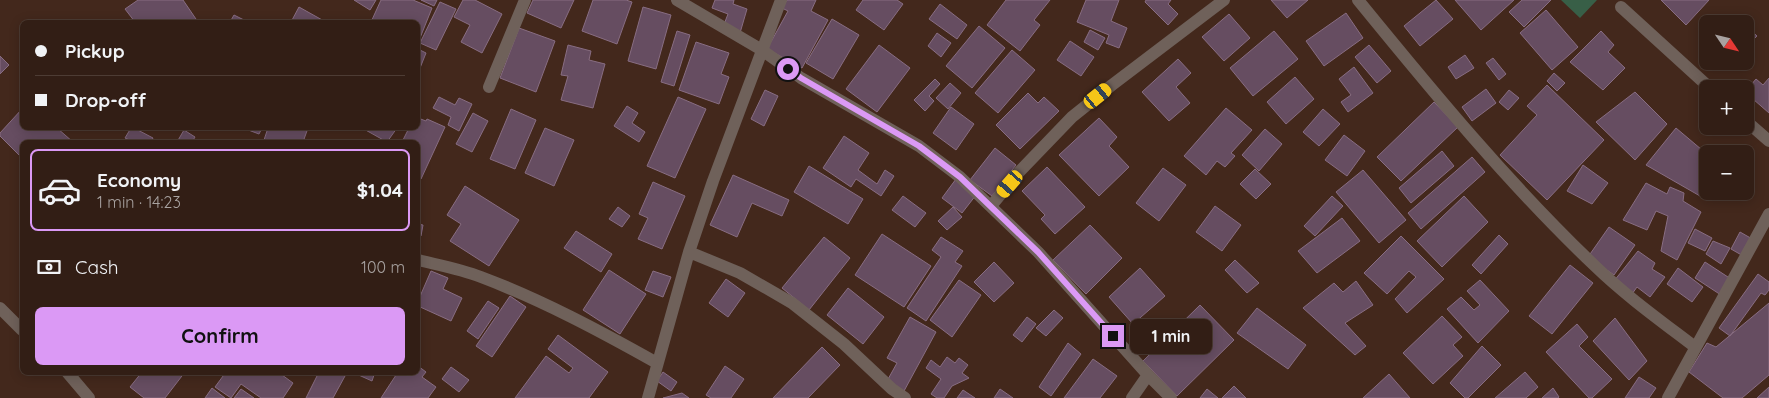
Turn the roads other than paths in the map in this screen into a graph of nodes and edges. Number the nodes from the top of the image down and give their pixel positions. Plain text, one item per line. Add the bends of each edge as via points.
1 (525, 0) edge
2 (677, 0) edge
3 (781, 0) edge
4 (1224, 0) edge
5 (1358, 0) edge
6 (1621, 8) dead end
7 (762, 50) junction
8 (1701, 80) edge
9 (489, 87) dead end
10 (1754, 128) edge
11 (1769, 141) edge
12 (991, 206) junction
13 (1769, 214) edge
14 (689, 252) junction
15 (420, 261) edge
16 (0, 308) edge
17 (20, 328) edge
18 (1695, 347) junction
19 (657, 363) junction
20 (1148, 375) junction
21 (81, 378) edge
22 (90, 398) edge
23 (648, 398) edge
24 (905, 398) edge
25 (1132, 398) edge
26 (1171, 398) edge
27 (1668, 398) edge

1 - 9 street
2 - 7 street
3 - 7 street
4 - 12 street via 1072,117
5 - 18 street via 1502,172 1596,267
6 - 8 street
7 - 12 street via 801,78 919,146
7 - 14 street
10 - 11 street
12 - 20 street via 1038,252
13 - 18 street
14 - 19 street
14 - 24 street via 740,273 792,304 844,344
15 - 19 street via 479,276 590,326
16 - 17 street
18 - 27 street
19 - 23 street
20 - 25 street
20 - 26 street
21 - 22 street

